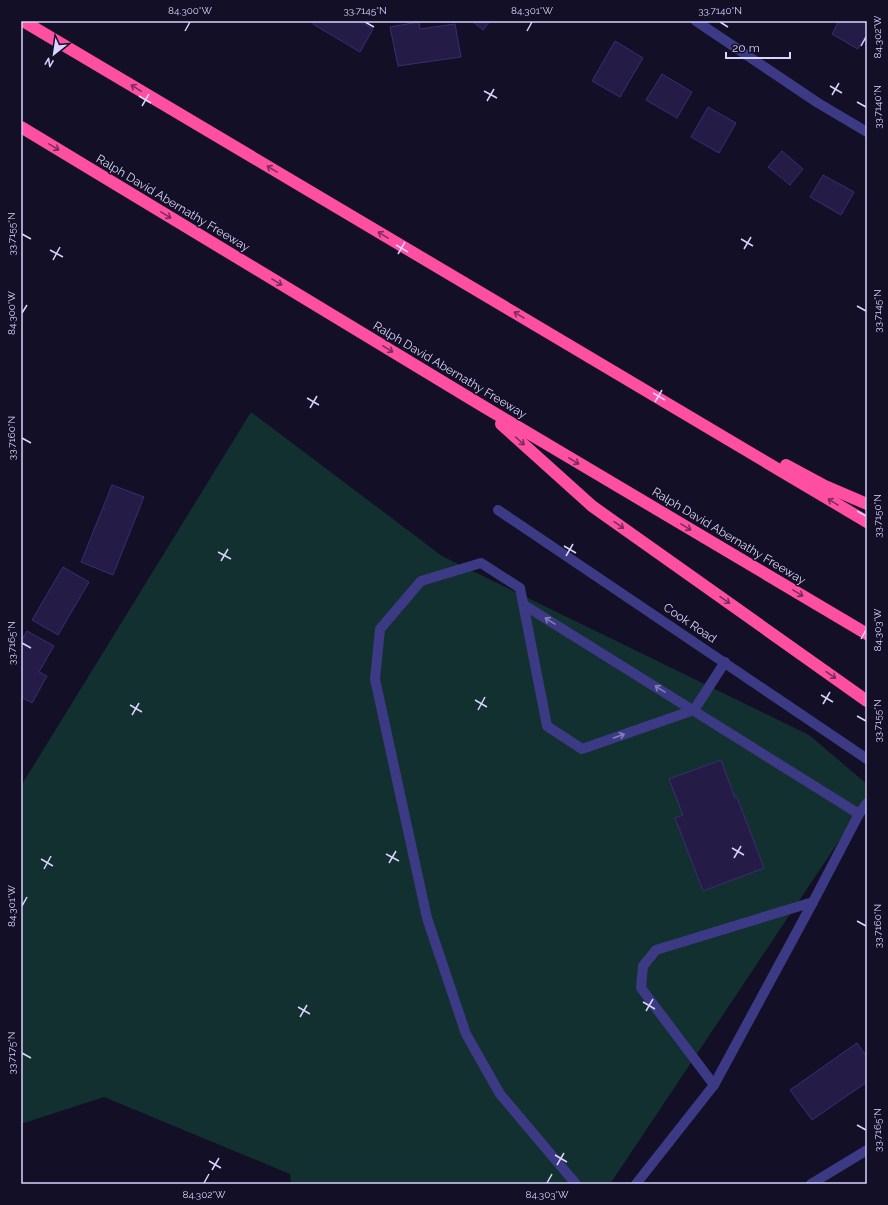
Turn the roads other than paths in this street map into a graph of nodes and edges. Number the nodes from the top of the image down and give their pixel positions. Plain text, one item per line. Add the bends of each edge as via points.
1 (23, 21) edge
2 (696, 21) edge
3 (21, 127) edge
4 (867, 132) edge
5 (553, 335) junction
6 (480, 405) junction
7 (867, 504) edge
8 (498, 510) dead end
9 (867, 522) edge
10 (524, 605) junction
11 (867, 634) edge
12 (725, 662) junction
13 (867, 701) edge
14 (694, 710) junction
15 (867, 759) edge
16 (867, 803) edge
17 (859, 814) junction
18 (813, 902) junction
19 (714, 1085) junction
20 (867, 1150) edge
21 (576, 1184) edge
22 (636, 1184) edge
23 (811, 1184) edge

5 -> 1 highway
2 - 4 street via 818,103
3 -> 6 highway, Ralph David Abernathy Freeway
5 - 7 highway via 825,486
9 -> 5 highway
6 -> 11 highway, Ralph David Abernathy Freeway
6 -> 13 highway via 592,506
8 - 12 street, Cook Road
14 -> 10 street
10 -> 14 street via 547,726 582,749
10 - 21 street via 520,588 481,563 421,581 380,629 375,679 427,918 466,1034 500,1094
12 - 14 street
12 - 15 street, Cook Road
14 - 17 street
16 - 17 street
17 - 18 street
18 - 19 street
18 - 19 street via 656,950 643,966 641,988
19 - 22 street
20 - 23 street

